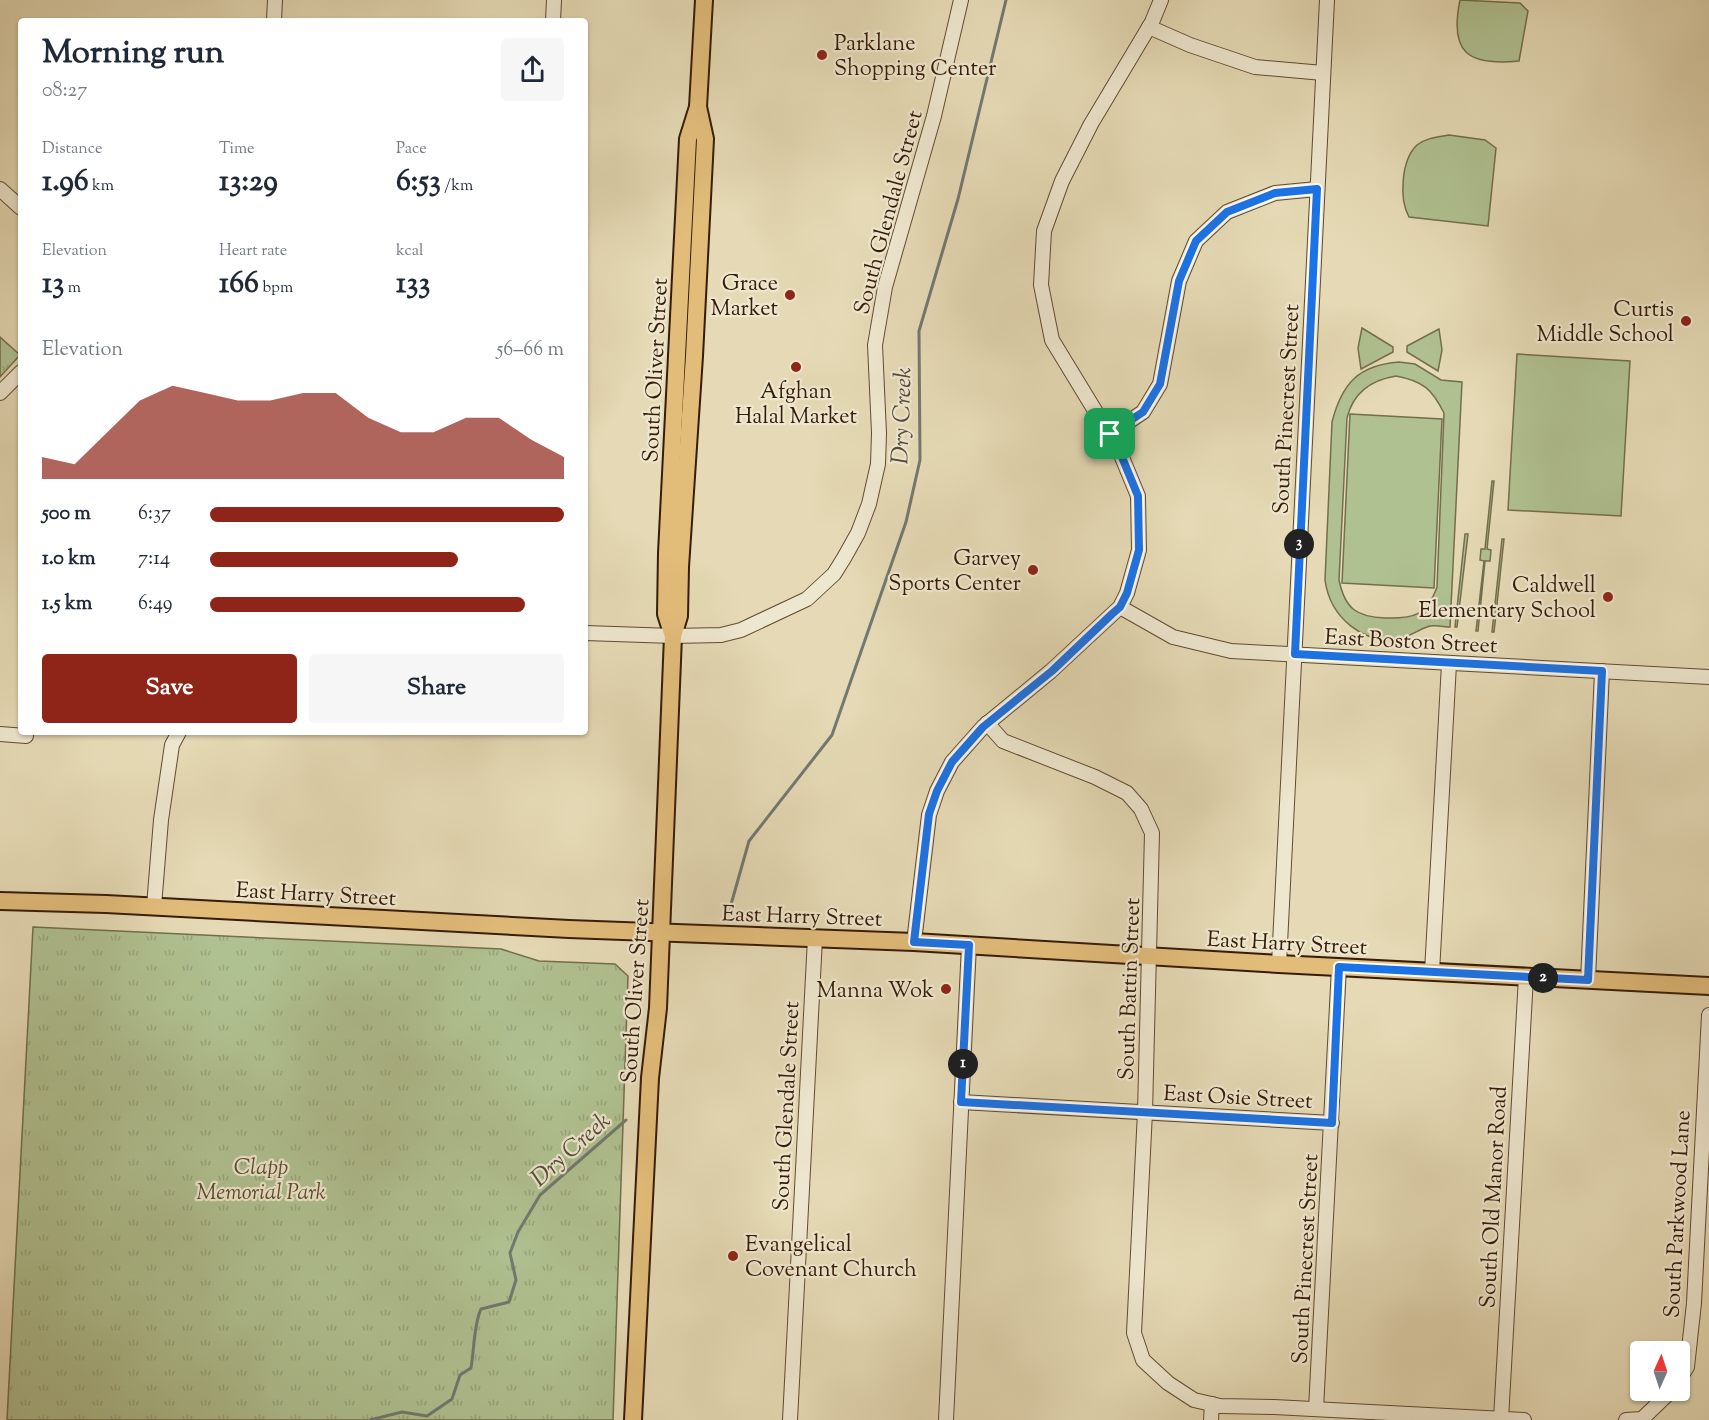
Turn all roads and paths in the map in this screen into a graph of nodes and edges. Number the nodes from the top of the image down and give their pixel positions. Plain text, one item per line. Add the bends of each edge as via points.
1 (275, 0) edge
2 (554, 0) edge
3 (704, 0) edge
4 (961, 0) edge
5 (1161, 0) edge
6 (1327, 0) edge
7 (274, 18) edge
8 (553, 18) edge
9 (1149, 27) junction
10 (1323, 73) junction
11 (0, 189) edge
12 (1317, 189) junction
13 (18, 205) edge
14 (18, 375) edge
15 (0, 393) edge
16 (1110, 434) junction
17 (1120, 607) junction
18 (588, 633) edge
19 (673, 636) junction
20 (1295, 654) junction
21 (1449, 664) junction
22 (1602, 671) junction
23 (1709, 677) edge
24 (987, 723) junction
25 (0, 734) edge
26 (177, 735) edge
27 (26, 736) dead end
28 (0, 901) edge
29 (154, 906) junction
30 (661, 932) junction
31 (815, 938) junction
32 (914, 942) junction
33 (969, 945) junction
34 (1148, 957) junction
35 (1279, 964) junction
36 (1339, 967) junction
37 (1432, 972) junction
38 (1526, 977) junction
39 (1588, 980) junction
40 (1709, 986) edge
41 (1709, 1015) edge
42 (961, 1102) junction
43 (1145, 1112) junction
44 (1332, 1123) junction
45 (1705, 1142) edge
46 (1690, 1341) edge
47 (1661, 1401) edge
48 (1212, 1404) junction
49 (1316, 1409) junction
50 (1501, 1419) edge
51 (633, 1420) edge
52 (790, 1420) edge
53 (946, 1420) edge
54 (1211, 1420) edge
55 (1524, 1420) edge
56 (1626, 1420) edge

1 - 7 street
2 - 8 street
3 - 19 main road, South Oliver Street via 698,107 688,139 667,553 666,614
4 - 19 street, South Glendale Street via 934,116 879,314 875,345 878,464 873,493 858,533 834,574 794,607 721,635
5 - 9 street
6 - 10 street, South Pinecrest Street
9 - 10 street via 1255,67
9 - 16 street via 1091,124 1062,181 1044,231 1041,285 1052,340
10 - 12 street, South Pinecrest Street
11 - 13 street
12 - 16 street via 1275,193 1227,212 1196,241 1179,281 1160,384 1143,412
12 - 20 street, South Pinecrest Street
14 - 15 street
16 - 17 street via 1138,496 1139,550
17 - 20 street, East Boston Street via 1173,637 1231,651
17 - 24 street via 1052,671
18 - 19 street
19 - 30 main road, South Oliver Street
20 - 21 street, East Boston Street
20 - 35 street, South Pinecrest Street
21 - 22 street, East Boston Street
21 - 37 street
22 - 23 street, East Boston Street
22 - 39 street
24 - 32 street via 952,762 929,814
24 - 34 street, South Battin Street via 1003,741 1095,777 1127,793 1141,809 1152,833
25 - 27 street
26 - 29 street via 172,745 161,820
28 - 29 main road, East Harry Street
29 - 30 main road, East Harry Street
30 - 31 main road, East Harry Street
30 - 51 main road, South Oliver Street
31 - 32 main road, East Harry Street
31 - 52 street, South Glendale Street
32 - 33 main road, East Harry Street
33 - 34 main road, East Harry Street
33 - 42 street
34 - 35 main road, East Harry Street
34 - 43 street, South Battin Street
35 - 36 main road, East Harry Street
36 - 37 main road, East Harry Street
36 - 44 street, South Pinecrest Street
37 - 38 main road, East Harry Street
38 - 39 main road, East Harry Street
38 - 50 street, South Old Manor Road
39 - 40 main road, East Harry Street
41 - 45 street, South Parkwood Lane
42 - 43 street, East Osie Street
42 - 53 street
43 - 44 street, East Osie Street
43 - 48 street, South Battin Street via 1134,1333 1143,1360 1168,1383 1194,1400
44 - 49 street, South Pinecrest Street
45 - 46 street, South Parkwood Lane
47 - 56 street via 1642,1419
48 - 49 street, South Battin Street
48 - 54 street
49 - 50 street, South Battin Street
50 - 55 street, South Battin Street

